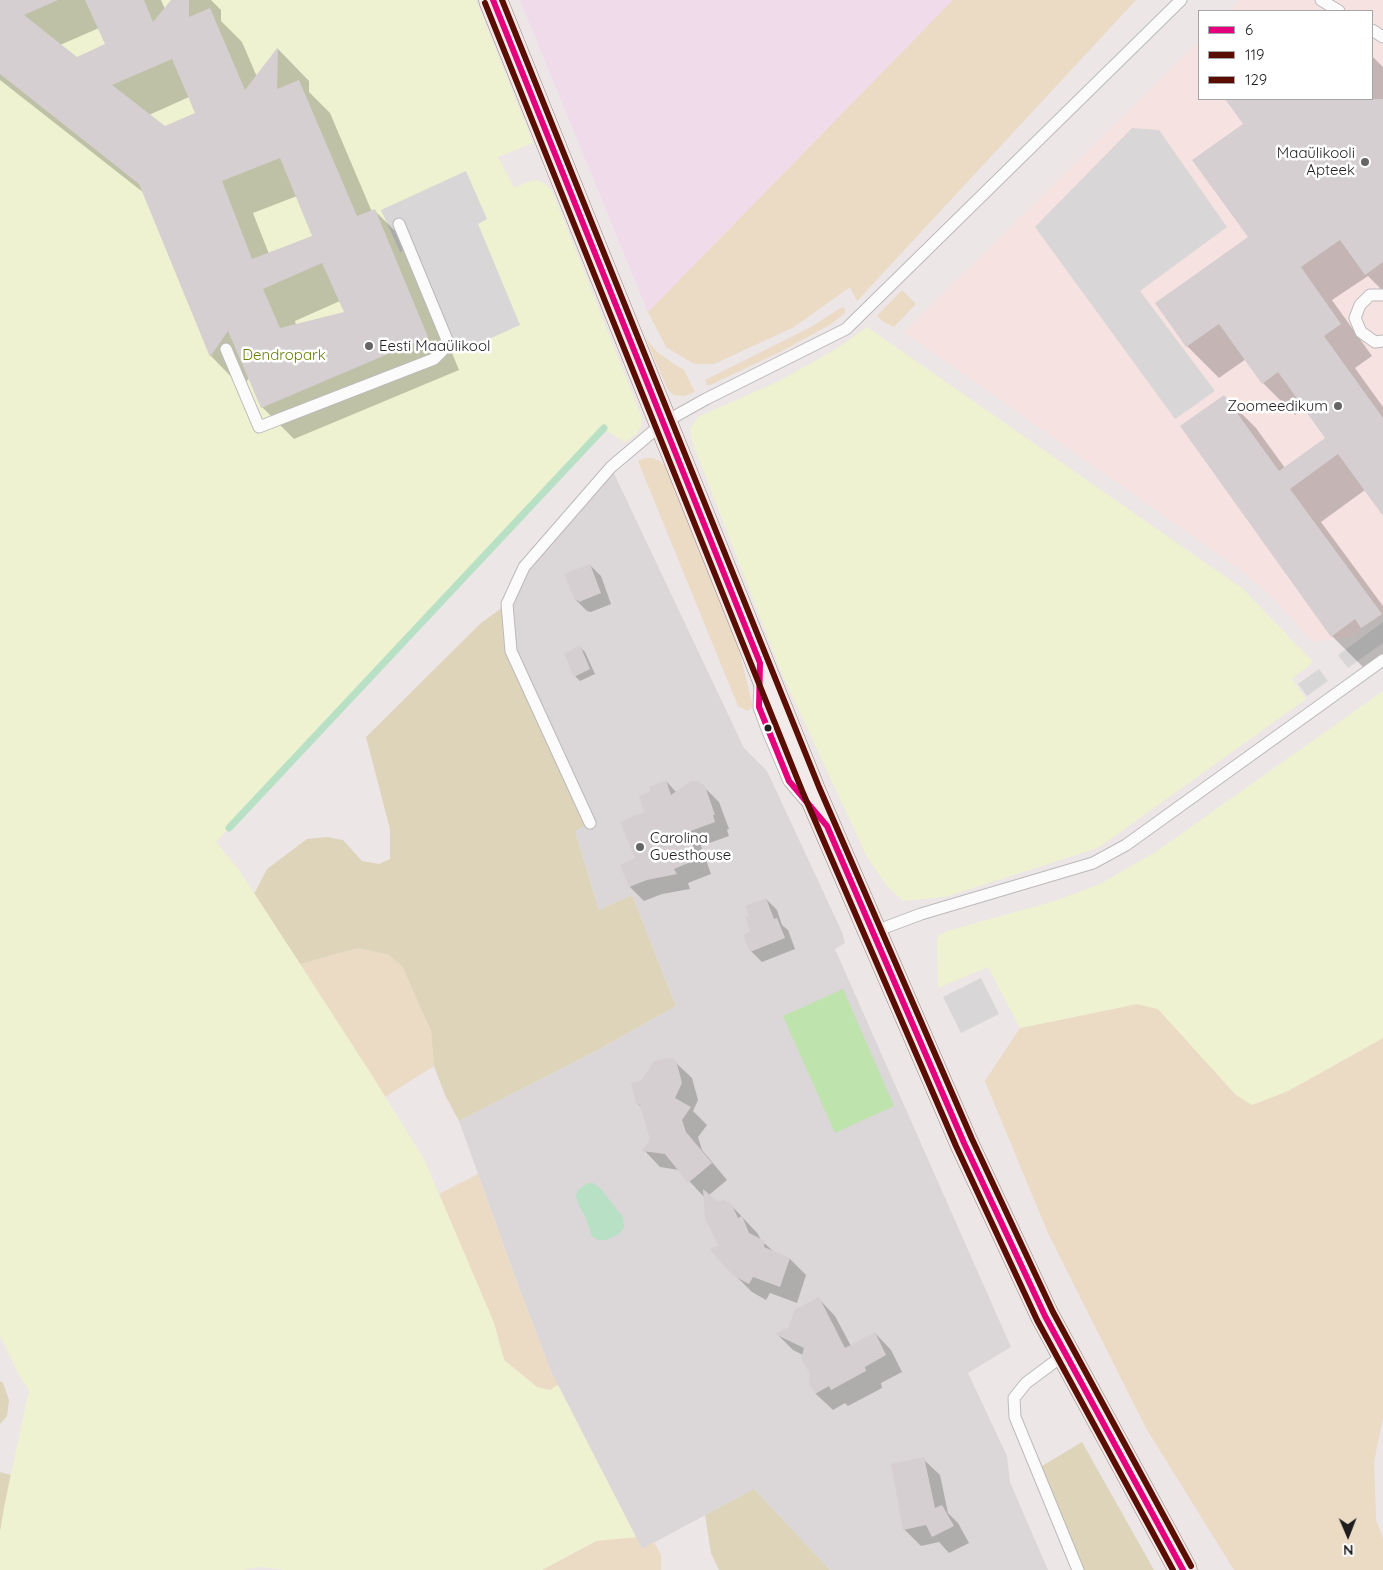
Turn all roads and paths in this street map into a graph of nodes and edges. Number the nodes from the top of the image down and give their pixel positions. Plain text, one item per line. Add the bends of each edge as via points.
1 (493, 0) edge
2 (1180, 0) edge
3 (1320, 0) edge
4 (1338, 10) edge
5 (399, 224) dead end
6 (1383, 295) edge
7 (1383, 341) edge
8 (226, 349) dead end
9 (663, 423) junction
10 (1383, 660) edge
11 (590, 822) dead end
12 (873, 932) junction
13 (1065, 1354) junction
14 (1078, 1570) edge
15 (1183, 1570) edge

1 - 9 main road
2 - 9 lane via 846,329
3 - 4 lane
5 - 8 lane via 447,340 444,349 434,359 259,427
6 - 7 lane via 1370,295 1360,304 1356,318 1361,332 1375,342
9 - 11 lane via 610,467 524,567 507,604 510,651
9 - 12 main road
10 - 12 lane via 1126,845 1093,863 921,914
12 - 13 main road via 964,1143 1044,1316
13 - 14 lane via 1026,1383 1014,1398 1015,1417
13 - 15 main road

